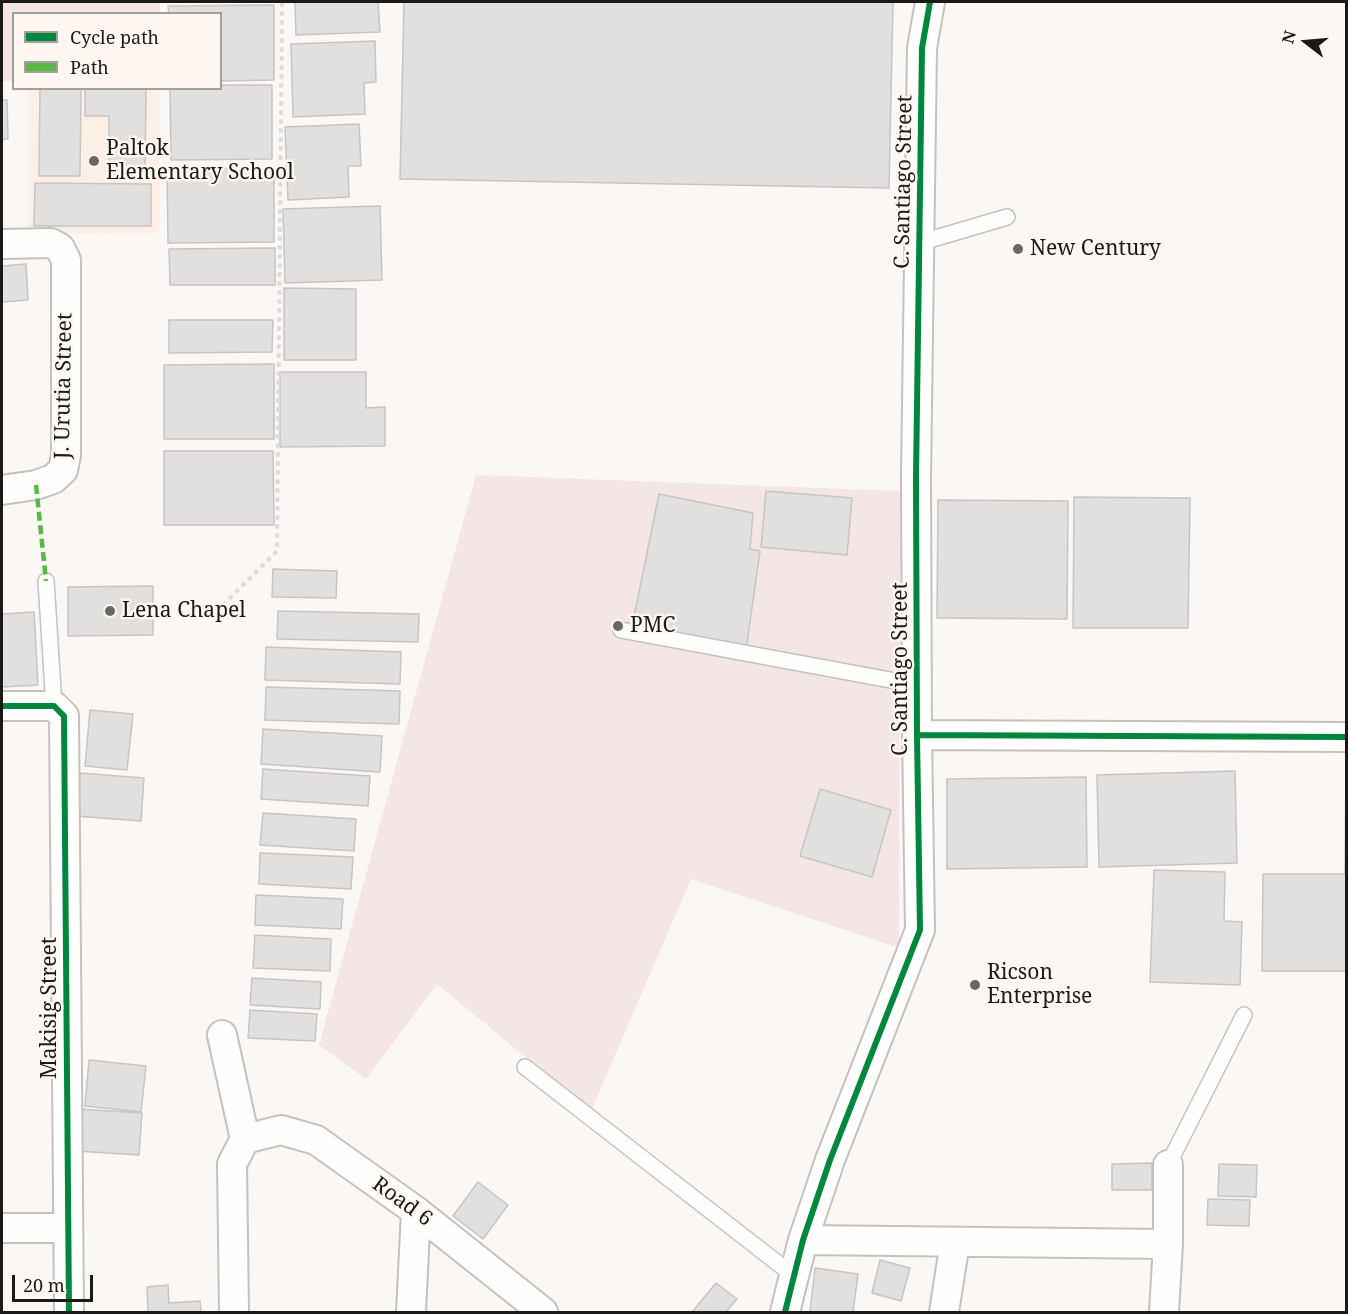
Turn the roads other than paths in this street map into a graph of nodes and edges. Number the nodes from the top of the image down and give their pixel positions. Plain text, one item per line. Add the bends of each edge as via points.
1 (930, 2) edge
2 (1007, 217) dead end
3 (919, 243) junction
4 (2, 244) edge
5 (2, 490) edge
6 (46, 581) dead end
7 (621, 630) dead end
8 (918, 685) junction
9 (2, 706) edge
10 (54, 706) junction
11 (917, 735) junction
12 (1347, 737) edge
13 (1244, 1015) dead end
14 (222, 1035) dead end
15 (525, 1067) dead end
16 (245, 1139) junction
17 (1168, 1165) joint
18 (416, 1211) junction
19 (2, 1228) edge
20 (68, 1228) junction
21 (803, 1240) junction
22 (955, 1242) junction
23 (1168, 1244) junction
24 (793, 1275) junction
25 (69, 1312) edge
26 (234, 1312) edge
27 (411, 1312) edge
28 (543, 1312) edge
29 (785, 1312) edge
30 (944, 1312) edge
31 (1164, 1312) edge

1 - 3 street, C. Santiago Street via 922,48
2 - 3 lane
3 - 8 street, C. Santiago Street
4 - 5 street, J. Urutia Street via 51,243 60,248 66,260 63,470 53,479 36,485
6 - 10 lane
7 - 8 lane
8 - 11 street, C. Santiago Street
9 - 10 street
10 - 20 street, Makisig Street via 64,716
11 - 12 street
11 - 21 street, C. Santiago Street via 920,930
13 - 17 lane
14 - 16 street
15 - 24 lane
16 - 18 street, Road 6 via 281,1130 316,1140
16 - 26 street via 232,1164
17 - 23 street
18 - 27 street
18 - 28 street, Road 6
19 - 20 street
20 - 25 street, Makisig Street
21 - 22 street
21 - 24 street, C. Santiago Street
22 - 23 street
22 - 30 street
23 - 31 street
24 - 29 street, C. Santiago Street

